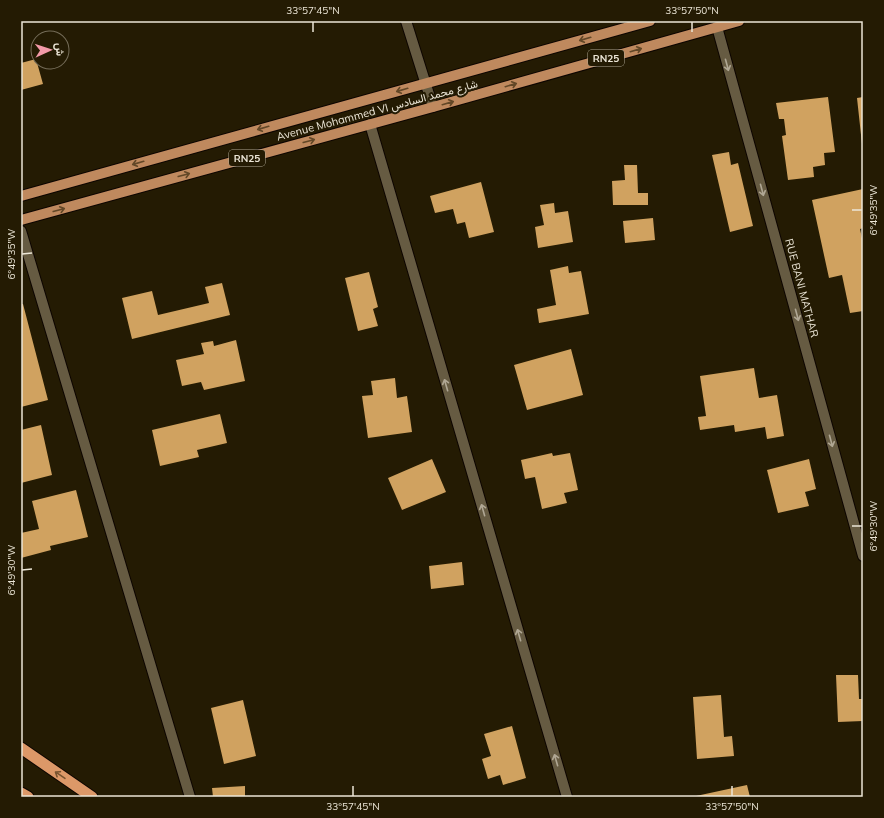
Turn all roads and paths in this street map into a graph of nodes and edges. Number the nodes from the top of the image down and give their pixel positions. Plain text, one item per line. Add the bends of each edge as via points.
1 (406, 21) edge
2 (650, 21) edge
3 (739, 21) edge
4 (717, 27) junction
5 (426, 84) junction
6 (433, 107) junction
7 (370, 124) junction
8 (21, 196) edge
9 (21, 220) edge
10 (21, 230) edge
11 (863, 556) edge
12 (21, 748) edge
13 (21, 793) edge
14 (28, 797) edge
15 (92, 797) edge
16 (190, 797) edge
17 (567, 797) edge

1 - 5 street
2 -> 5 main road, Avenue Mohammed VI شارع محمد السادس / RN25
3 - 4 main road, Avenue Mohammed VI شارع محمد السادس / RN25
6 -> 4 main road, Avenue Mohammed VI شارع محمد السادس / RN25
4 -> 11 street, RUE BANI MATHAR
5 - 6 street
5 -> 8 main road, Avenue Mohammed VI شارع محمد السادس / RN25
6 - 7 main road, Avenue Mohammed VI شارع محمد السادس / RN25
9 -> 7 main road, Avenue Mohammed VI شارع محمد السادس / RN25
17 -> 7 street
10 - 16 street
15 -> 12 highway
13 - 14 highway

